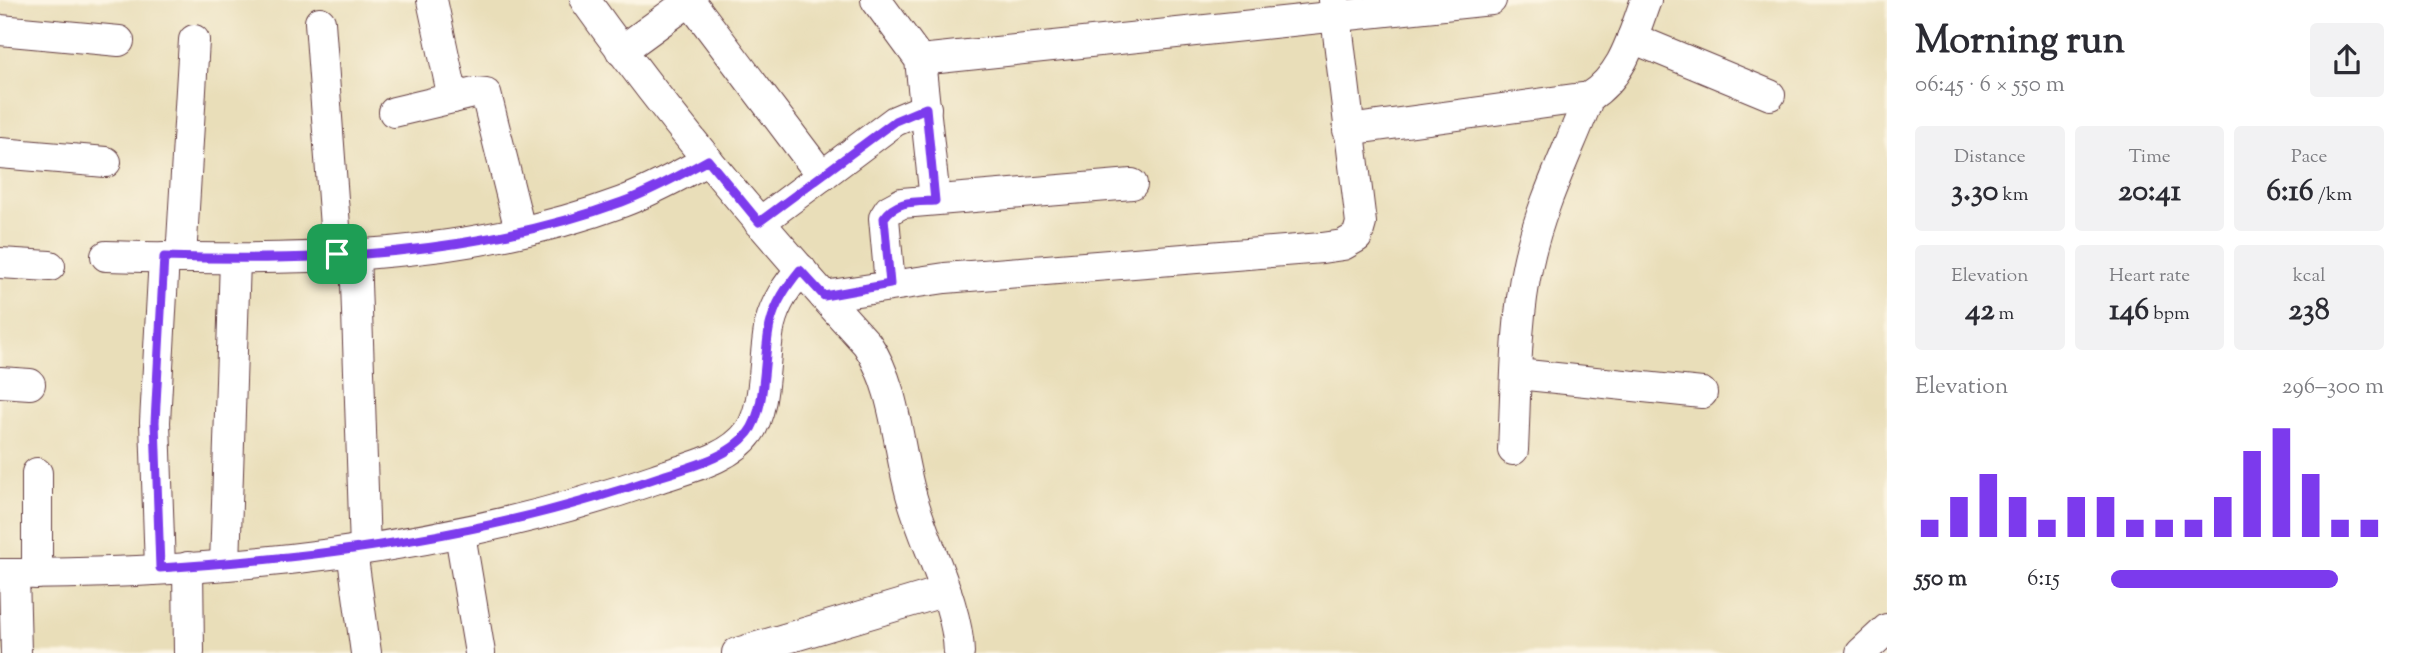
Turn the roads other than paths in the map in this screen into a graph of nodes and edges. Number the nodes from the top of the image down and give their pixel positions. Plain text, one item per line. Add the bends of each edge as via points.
1 (432, 0) edge
2 (585, 0) edge
3 (876, 0) edge
4 (1491, 0) edge
5 (1646, 0) edge
6 (690, 1) edge
7 (1335, 8) edge
8 (320, 22) dead end
9 (0, 30) edge
10 (1632, 38) junction
11 (194, 40) dead end
12 (118, 41) dead end
13 (621, 51) junction
14 (920, 60) junction
15 (1770, 95) dead end
16 (1589, 97) junction
17 (453, 98) junction
18 (926, 108) junction
19 (394, 112) dead end
20 (1348, 130) junction
21 (0, 153) edge
22 (708, 160) junction
23 (106, 162) dead end
24 (822, 176) junction
25 (1132, 184) dead end
26 (935, 201) junction
27 (759, 222) junction
28 (520, 230) junction
29 (346, 254) junction
30 (106, 256) dead end
31 (173, 258) junction
32 (235, 260) junction
33 (0, 262) edge
34 (50, 266) dead end
35 (800, 270) junction
36 (890, 284) junction
37 (824, 296) junction
38 (1517, 374) junction
39 (0, 382) edge
40 (30, 384) dead end
41 (1702, 393) dead end
42 (1513, 450) dead end
43 (37, 473) dead end
44 (460, 534) junction
45 (359, 550) junction
46 (225, 564) junction
47 (174, 567) junction
48 (17, 574) edge
49 (946, 591) junction
50 (1887, 629) edge
51 (801, 644) edge
52 (16, 653) edge
53 (189, 653) edge
54 (366, 653) edge
55 (480, 653) edge
56 (737, 653) edge
57 (959, 653) edge
58 (1861, 653) edge

1 - 17 street
2 - 13 street
3 - 14 street
4 - 7 street
5 - 10 street
6 - 13 street
6 - 24 street
7 - 14 street
7 - 20 street
8 - 29 street
9 - 12 street
10 - 15 street
10 - 16 street via 1607,86
11 - 31 street
13 - 22 street
14 - 18 street
16 - 20 street
16 - 38 street via 1528,262
17 - 19 street
17 - 28 street via 481,92 490,99
18 - 24 street via 895,121
18 - 26 street
20 - 36 street via 1362,223 1357,237 1343,245
21 - 23 street
22 - 27 street
22 - 28 street via 620,203
24 - 27 street
25 - 26 street
26 - 36 street via 902,203 884,218
27 - 35 street
28 - 29 street via 469,243
29 - 32 street
29 - 45 street
30 - 31 street
31 - 32 street
31 - 47 street via 155,422
32 - 46 street
33 - 34 street
35 - 37 street
35 - 44 street via 786,287 770,324 750,432 733,448 610,495
36 - 37 street
37 - 49 street via 881,365 910,494
38 - 41 street
38 - 42 street
39 - 40 street
43 - 48 street
44 - 45 street
44 - 55 street
45 - 46 street
45 - 54 street
46 - 47 street
47 - 48 street
47 - 53 street
48 - 52 street
49 - 51 street
49 - 57 street
50 - 58 street
51 - 56 street

